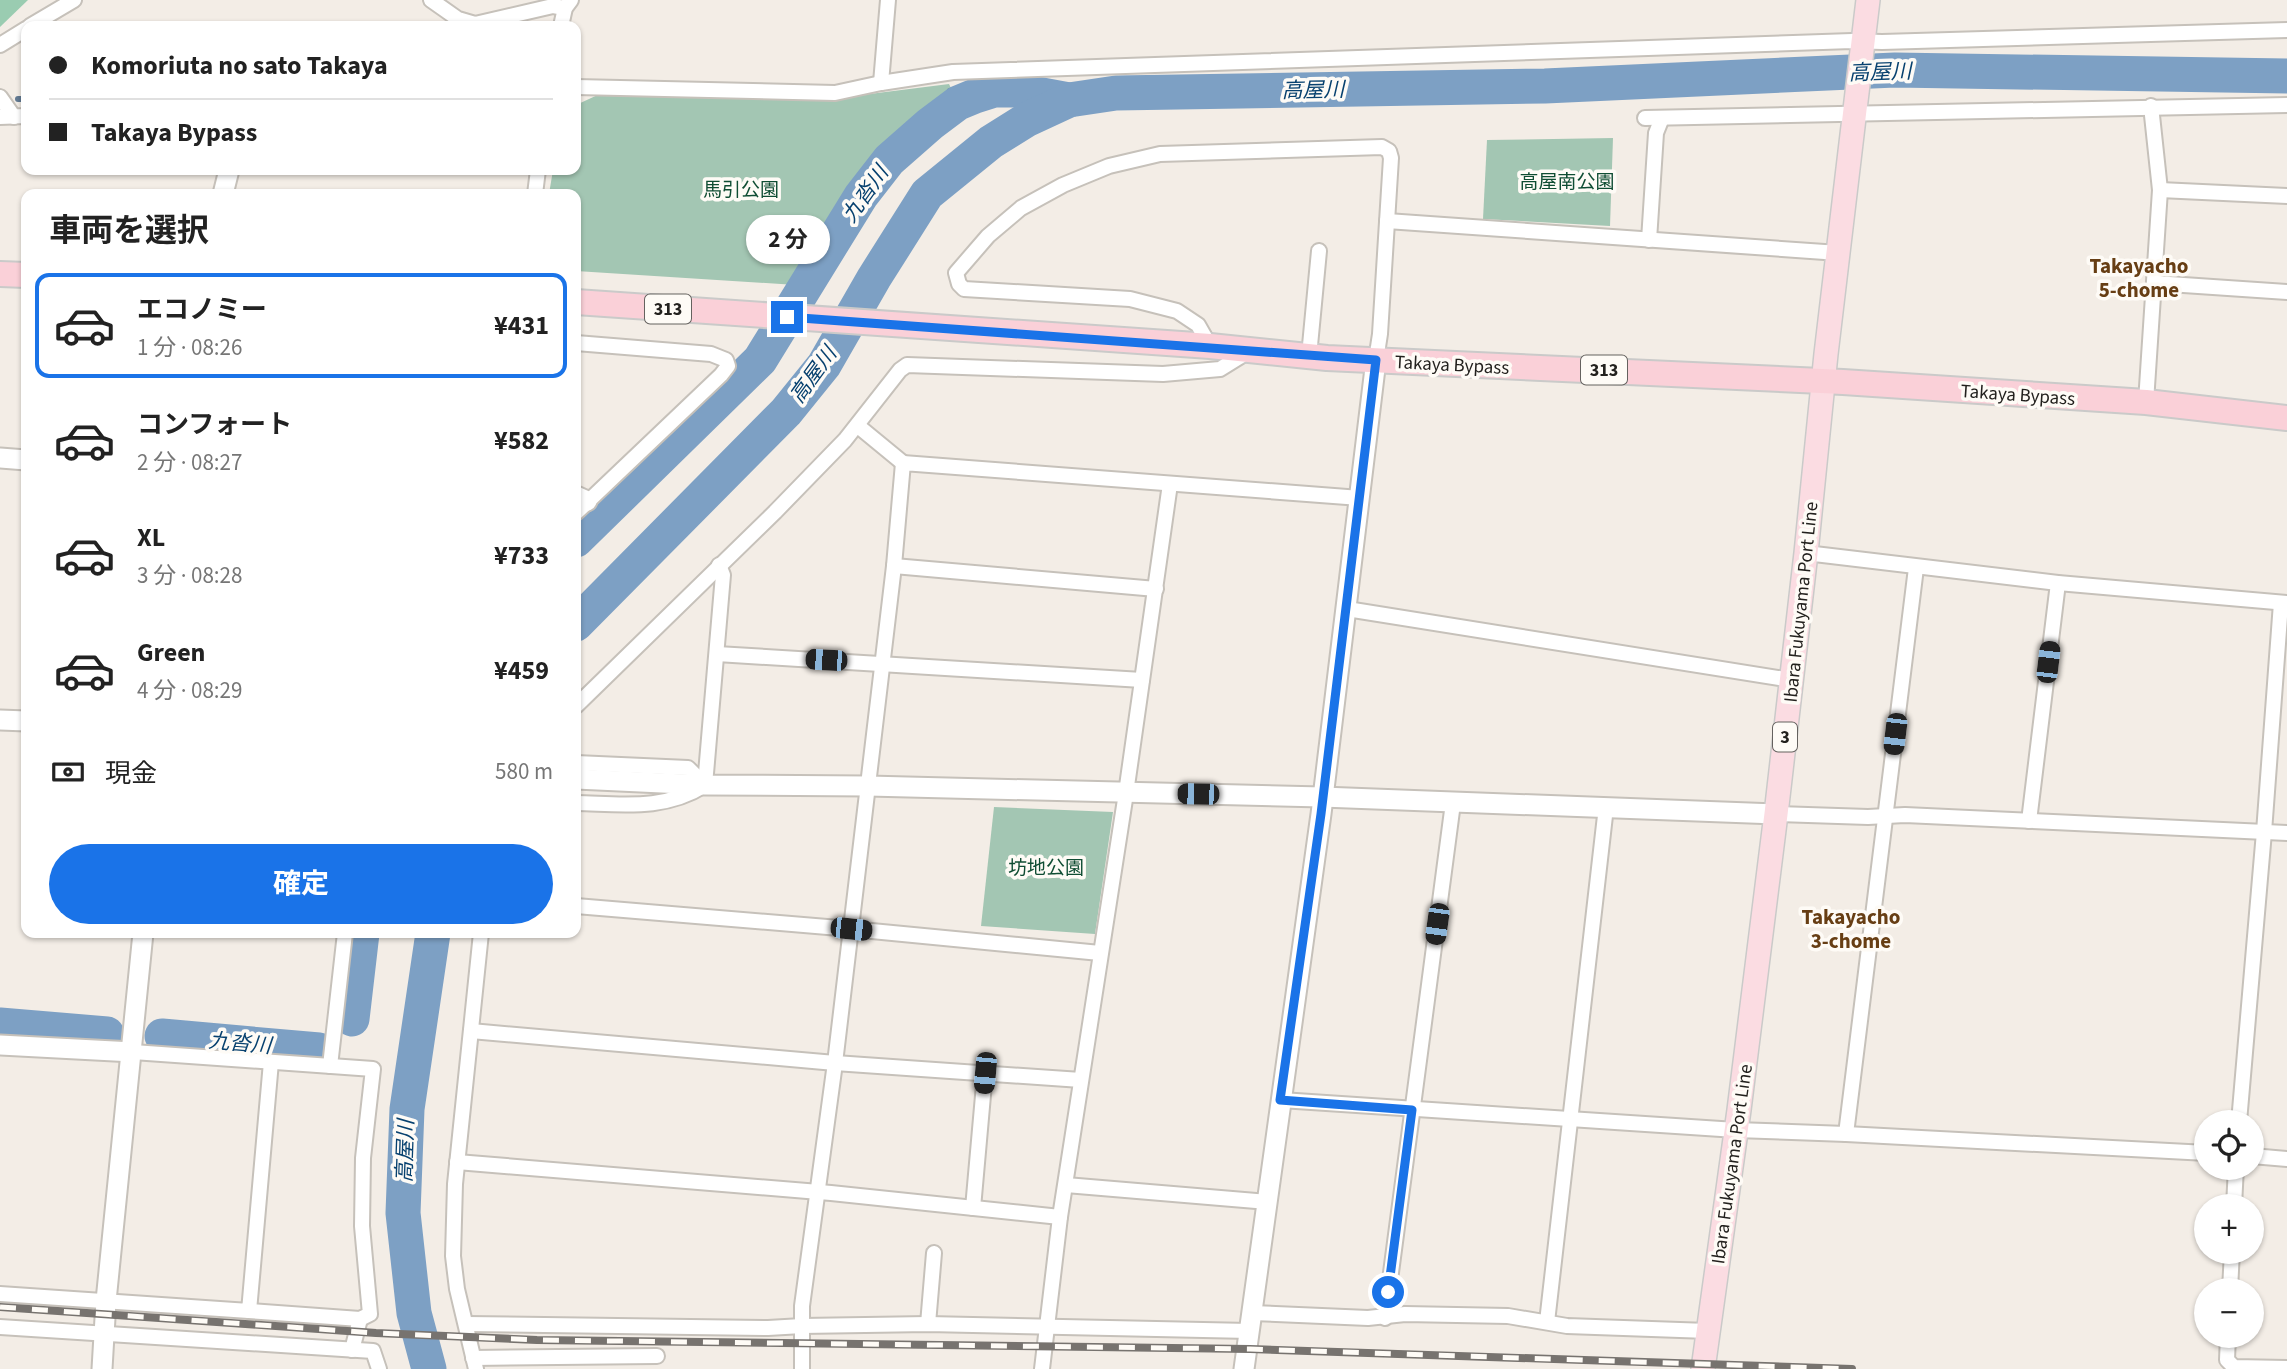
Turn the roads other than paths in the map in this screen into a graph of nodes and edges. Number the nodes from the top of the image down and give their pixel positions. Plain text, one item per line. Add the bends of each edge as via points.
1 (74, 0) edge
2 (431, 0) edge
3 (888, 0) edge
4 (1868, 0) edge
5 (568, 4) edge
6 (38, 21) edge
7 (465, 21) edge
8 (488, 21) edge
9 (563, 21) edge
10 (2287, 30) edge
11 (21, 32) edge
12 (0, 45) edge
13 (1864, 45) junction
14 (881, 83) junction
15 (581, 87) edge
16 (0, 97) edge
17 (2287, 105) edge
18 (2151, 106) junction
19 (1856, 108) junction
20 (13, 117) edge
21 (1645, 118) dead end
22 (1662, 118) junction
23 (2160, 190) junction
24 (2287, 197) edge
25 (1387, 221) junction
26 (1649, 240) junction
27 (1319, 251) dead end
28 (1839, 253) junction
29 (0, 274) edge
30 (21, 275) edge
31 (2154, 284) junction
32 (2287, 292) edge
33 (581, 303) edge
34 (581, 343) edge
35 (1210, 346) junction
36 (1251, 351) junction
37 (1309, 356) junction
38 (1376, 360) junction
39 (1823, 381) junction
40 (2146, 402) junction
41 (2287, 418) edge
42 (858, 426) junction
43 (0, 458) edge
44 (21, 460) edge
45 (903, 463) junction
46 (1170, 484) junction
47 (1360, 498) junction
48 (581, 502) edge
49 (1806, 553) junction
50 (719, 565) junction
51 (894, 566) junction
52 (1916, 568) junction
53 (2058, 583) junction
54 (1156, 589) junction
55 (2284, 603) edge
56 (1346, 608) junction
57 (717, 654) junction
58 (881, 663) junction
59 (1142, 680) junction
60 (1791, 680) junction
61 (581, 701) edge
62 (0, 720) edge
63 (21, 721) edge
64 (581, 763) edge
65 (581, 779) edge
66 (705, 785) junction
67 (867, 786) junction
68 (1126, 793) junction
69 (1322, 797) junction
70 (581, 803) edge
71 (1453, 803) junction
72 (1606, 807) junction
73 (1776, 814) junction
74 (1885, 817) junction
75 (2029, 821) junction
76 (2264, 832) junction
77 (2287, 833) edge
78 (581, 906) edge
79 (851, 929) junction
80 (143, 938) edge
81 (344, 938) edge
82 (480, 938) edge
83 (1100, 953) junction
84 (471, 1031) junction
85 (0, 1045) edge
86 (133, 1052) junction
87 (271, 1062) junction
88 (835, 1063) junction
89 (330, 1066) junction
90 (985, 1073) junction
91 (1081, 1080) junction
92 (1280, 1100) junction
93 (1412, 1110) junction
94 (2240, 1110) edge
95 (1571, 1119) junction
96 (1735, 1130) junction
97 (1846, 1134) junction
98 (2194, 1152) edge
99 (2264, 1157) edge
100 (2287, 1159) edge
101 (457, 1162) junction
102 (1066, 1185) junction
103 (816, 1192) junction
104 (1268, 1202) junction
105 (973, 1208) junction
106 (1060, 1217) junction
107 (934, 1253) dead end
108 (0, 1294) edge
109 (106, 1301) junction
110 (249, 1311) junction
111 (1385, 1318) junction
112 (360, 1319) junction
113 (1251, 1322) junction
114 (1547, 1322) junction
115 (466, 1324) junction
116 (928, 1324) junction
117 (802, 1326) junction
118 (0, 1327) edge
119 (1046, 1327) junction
120 (1708, 1331) junction
121 (105, 1334) junction
122 (2227, 1348) edge
123 (352, 1350) junction
124 (657, 1356) dead end
125 (474, 1364) edge
126 (2287, 1368) edge
127 (102, 1369) edge
128 (379, 1369) edge
129 (802, 1369) edge
130 (1042, 1369) edge
131 (1244, 1369) edge
132 (1703, 1369) edge

1 - 6 street
2 - 7 street
3 - 14 street
4 - 13 main road, Ibara Fukuyama Port Line / 3
5 - 8 street
5 - 9 street
10 - 13 street
11 - 12 street
13 - 14 street via 953,72
13 - 19 main road, Ibara Fukuyama Port Line / 3
14 - 15 street via 811,94
16 - 20 street
17 - 18 street
18 - 19 street
18 - 23 street
19 - 22 street
19 - 28 main road, Ibara Fukuyama Port Line / 3
21 - 22 street
22 - 26 street via 1656,134
23 - 24 street
23 - 31 street
25 - 26 street
25 - 35 street via 1391,158 1382,148 1160,154 1109,166 1021,208 988,236 956,273 964,289 1130,299 1177,311 1198,325
25 - 38 street
26 - 28 street
27 - 37 street
28 - 39 main road, Ibara Fukuyama Port Line / 3
29 - 30 highway
31 - 32 street
31 - 40 street
33 - 35 highway, Takaya Bypass / 313
34 - 48 street via 710,354 727,363 721,375
35 - 36 highway, Takaya Bypass / 313
36 - 37 highway, Takaya Bypass / 313
36 - 42 street via 1220,369 1163,374 907,365
37 - 38 highway, Takaya Bypass / 313
38 - 39 highway, Takaya Bypass / 313
38 - 47 street
39 - 40 highway, Takaya Bypass / 313
39 - 49 main road, Ibara Fukuyama Port Line / 3
40 - 41 highway, Takaya Bypass / 313
42 - 45 street
42 - 50 street
43 - 44 street
45 - 46 street
45 - 51 street
46 - 47 street
46 - 54 street
47 - 56 street
49 - 52 street
49 - 60 main road, Ibara Fukuyama Port Line / 3
50 - 57 street via 723,575
50 - 61 street
51 - 54 street
51 - 58 street
52 - 53 street
52 - 74 street
53 - 55 street
53 - 75 street
54 - 59 street
55 - 76 street
56 - 60 street
56 - 69 street
57 - 58 street
57 - 66 street
58 - 59 street
58 - 67 street
59 - 68 street
60 - 73 main road, Ibara Fukuyama Port Line / 3
62 - 63 street
64 - 66 street via 688,768
65 - 66 street
66 - 67 street
66 - 70 street via 654,805
67 - 68 street
67 - 79 street
68 - 69 street
68 - 83 street
69 - 71 street
69 - 92 street
71 - 72 street
71 - 93 street
72 - 73 street
72 - 95 street
73 - 74 street
73 - 96 main road, Ibara Fukuyama Port Line / 3
74 - 75 street
74 - 97 street
75 - 76 street
76 - 77 street
76 - 94 street
78 - 79 street
79 - 83 street
79 - 88 street
80 - 86 street
81 - 89 street
82 - 84 street
83 - 91 street
84 - 88 street
84 - 101 street
85 - 86 street
86 - 87 street
86 - 109 street
87 - 89 street
87 - 110 street
88 - 90 street
88 - 103 street
89 - 112 street via 373,1069 363,1158 362,1226 370,1314
90 - 91 street
90 - 105 street
91 - 102 street
92 - 93 street
92 - 104 street
93 - 95 street
93 - 111 street
95 - 96 street
95 - 114 street
96 - 97 street
96 - 120 main road, Ibara Fukuyama Port Line / 3
97 - 98 street
99 - 100 street
101 - 103 street
101 - 115 street via 453,1256
102 - 104 street
102 - 106 street
103 - 105 street
103 - 117 street
104 - 113 street
105 - 106 street
106 - 119 street
107 - 116 street
108 - 109 street
109 - 110 street
109 - 121 street
110 - 112 street
111 - 113 street
111 - 114 street via 1405,1314 1508,1316
112 - 123 street
113 - 119 street
113 - 131 street
114 - 120 street
115 - 117 street
115 - 125 street
116 - 117 street
116 - 119 street
117 - 129 street
118 - 121 street
119 - 130 street
120 - 132 main road, Ibara Fukuyama Port Line / 3
121 - 123 street
121 - 127 street
122 - 126 street via 2227,1360 2234,1367
123 - 128 street via 373,1352
124 - 125 street

